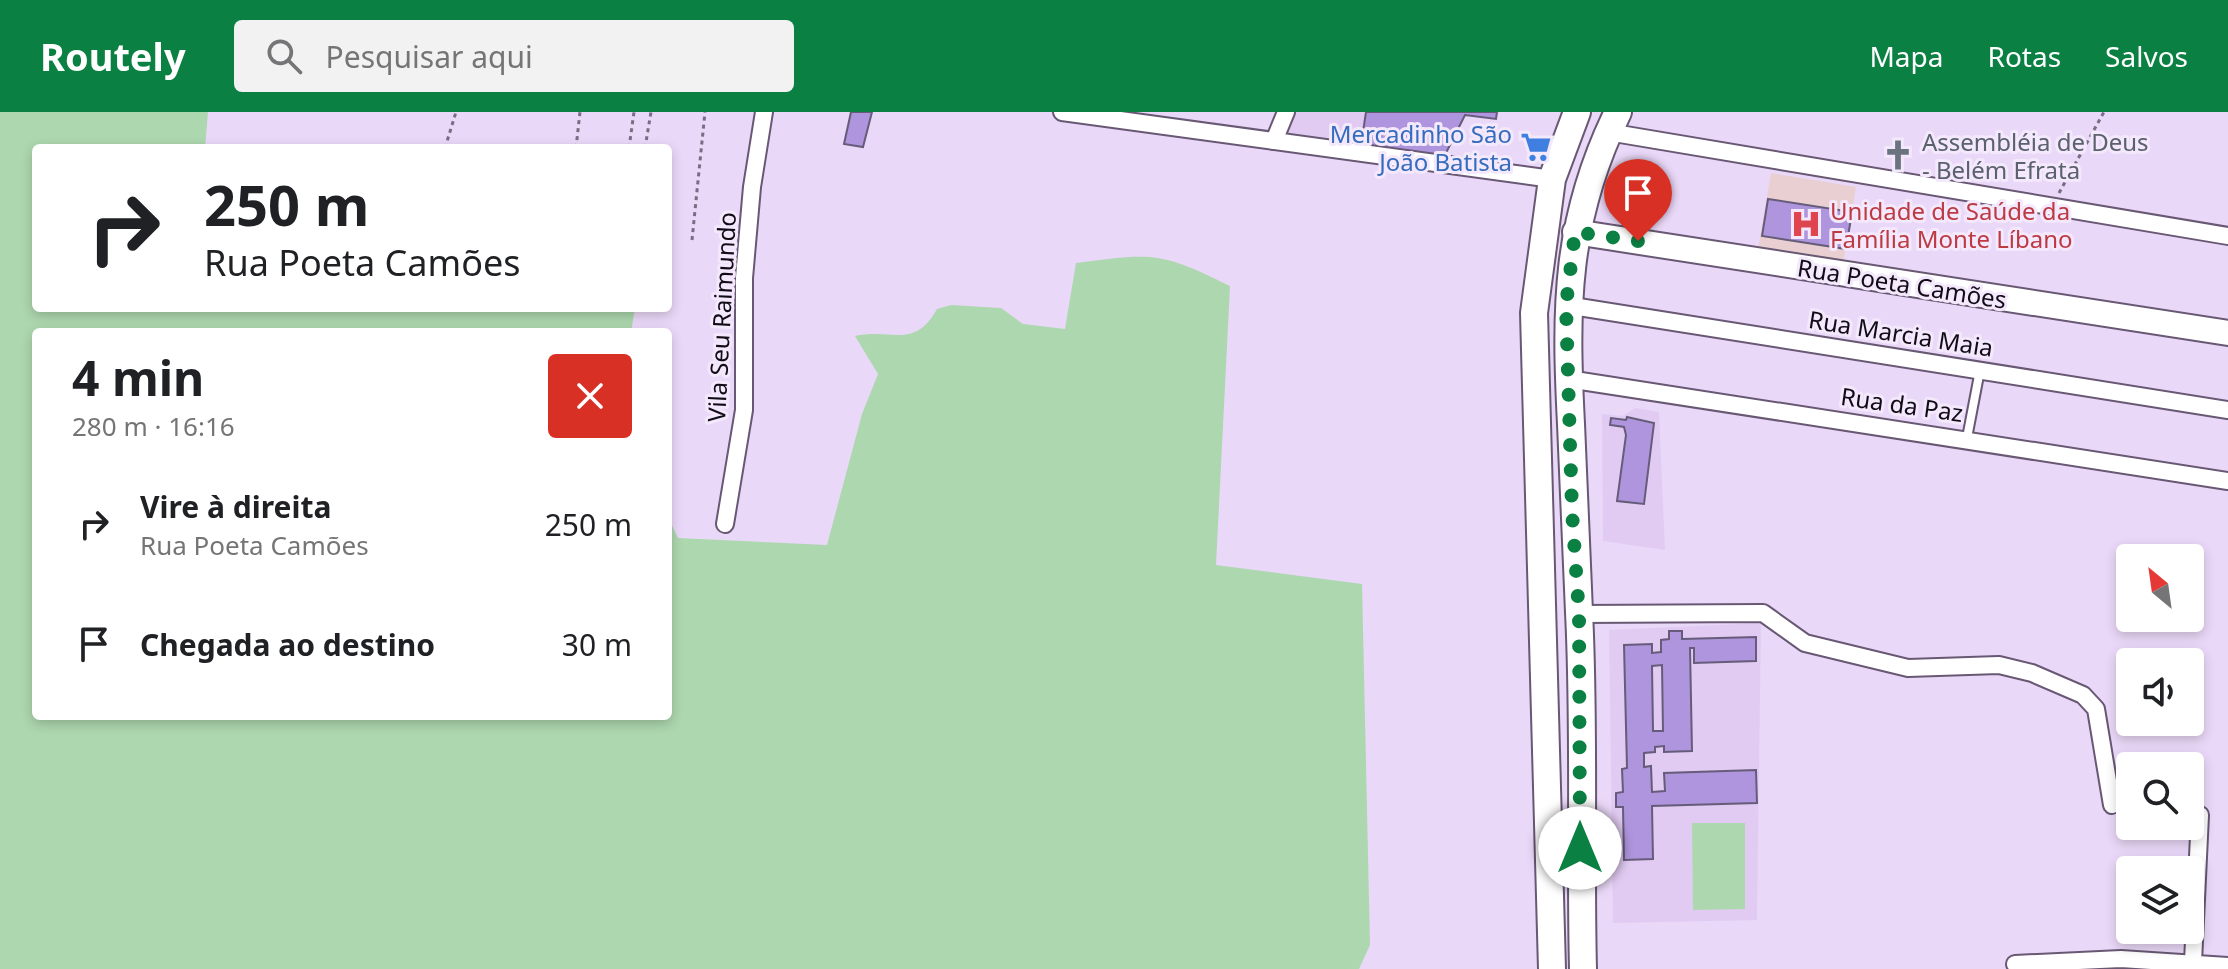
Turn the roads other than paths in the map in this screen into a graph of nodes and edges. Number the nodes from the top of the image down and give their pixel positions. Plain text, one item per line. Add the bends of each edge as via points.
1 (764, 112) edge
2 (1062, 112) edge
3 (1286, 112) edge
4 (1577, 112) edge
5 (1613, 122) edge
6 (1274, 141) junction
7 (1552, 179) junction
8 (1575, 232) junction
9 (2228, 236) edge
10 (1566, 305) junction
11 (2228, 333) edge
12 (1980, 370) junction
13 (1568, 379) junction
14 (2228, 410) edge
15 (1967, 438) junction
16 (2228, 481) edge
17 (1539, 509) junction
18 (1572, 511) junction
19 (725, 524) dead end
20 (1579, 614) junction
21 (2112, 805) dead end
22 (2199, 840) edge
23 (2193, 962) junction
24 (2015, 964) dead end
25 (2228, 966) edge
26 (1552, 969) edge
27 (1583, 969) edge

1 - 19 street, Vila Seu Raimundo via 744,278 744,410
2 - 6 street
3 - 6 street
4 - 7 main road
5 - 8 main road
5 - 9 street
6 - 7 street
7 - 17 main road via 1534,313
8 - 10 main road
8 - 11 street, Rua Poeta Camões
10 - 12 street, Rua Marcia Maia
10 - 13 main road
12 - 14 street, Rua Marcia Maia
12 - 15 lane
13 - 15 street, Rua da Paz
13 - 18 main road
15 - 16 street, Rua da Paz
17 - 18 main road
17 - 26 main road
18 - 20 main road
20 - 21 street via 1763,613 1805,643 1908,668 1999,665 2032,673 2083,695 2096,709
20 - 27 main road
22 - 23 street
23 - 24 street
23 - 25 street

